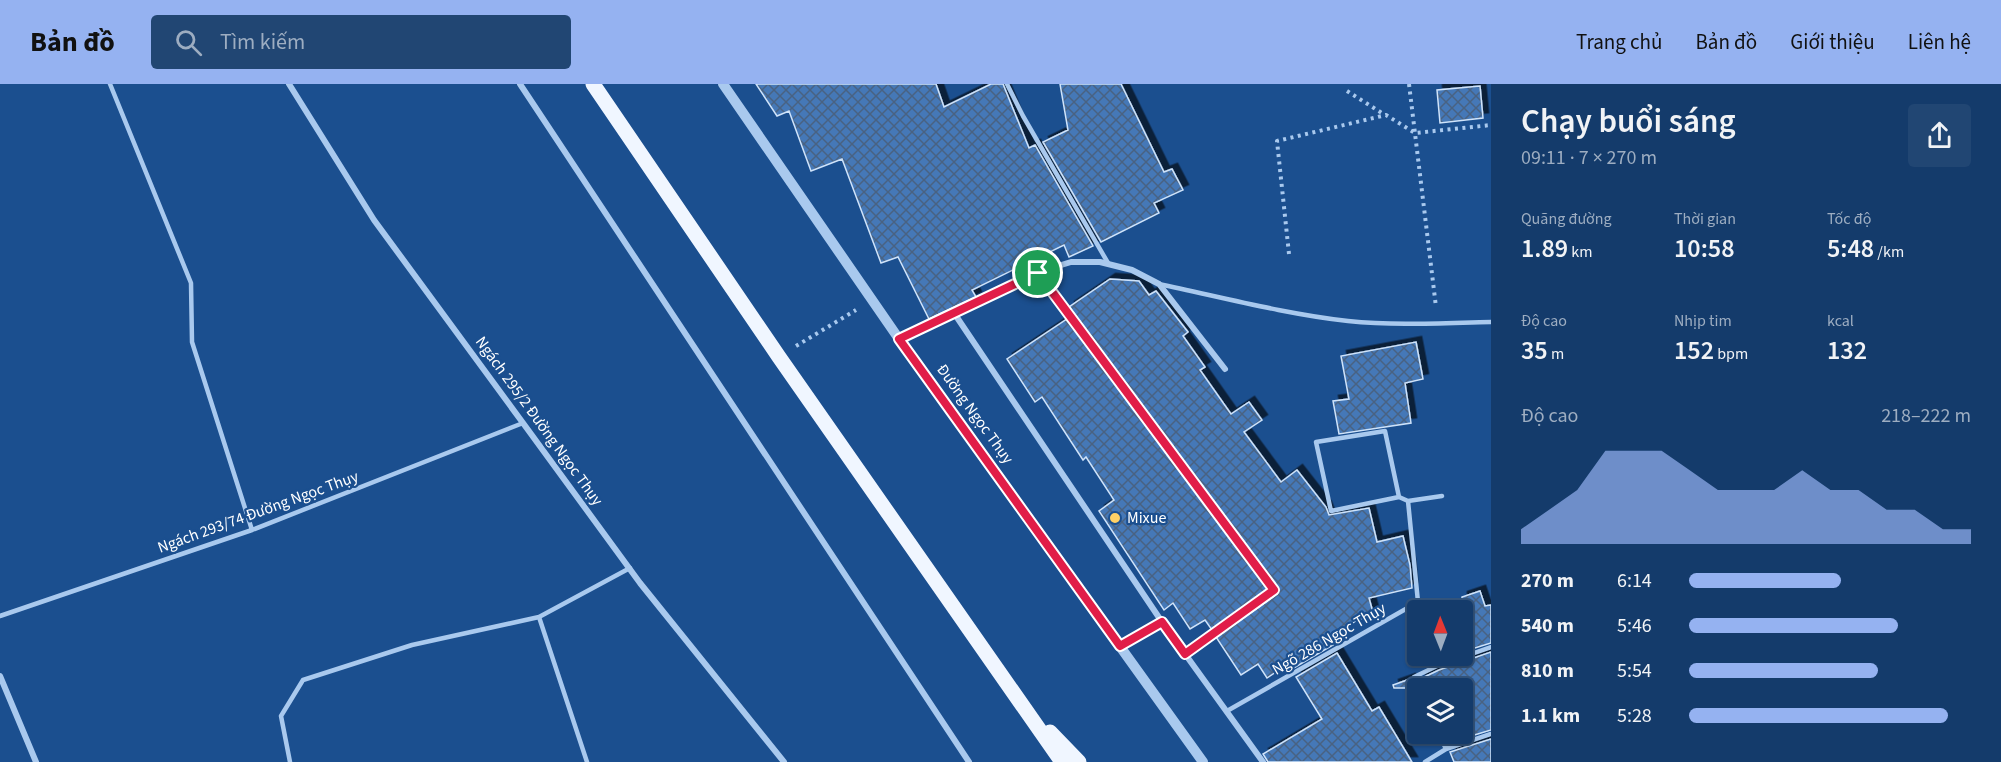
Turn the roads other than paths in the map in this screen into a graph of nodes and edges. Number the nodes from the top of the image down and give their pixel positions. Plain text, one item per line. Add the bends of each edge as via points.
1 (110, 84) edge
2 (289, 84) edge
3 (520, 84) edge
4 (593, 84) edge
5 (723, 84) edge
6 (1007, 84) edge
7 (1108, 263) junction
8 (1038, 273) junction
9 (1159, 284) junction
10 (954, 313) junction
11 (1491, 322) edge
12 (899, 339) junction
13 (1225, 369) dead end
14 (523, 423) junction
15 (1442, 496) dead end
16 (1399, 497) junction
17 (1408, 501) junction
18 (252, 530) junction
19 (630, 568) junction
20 (1418, 600) edge
21 (1407, 608) edge
22 (0, 616) edge
23 (539, 617) junction
24 (1162, 622) junction
25 (1120, 646) junction
26 (1491, 647) edge
27 (1473, 653) edge
28 (1185, 654) junction
29 (1437, 666) edge
30 (0, 676) edge
31 (1414, 678) edge
32 (1023, 705) junction
33 (1227, 711) junction
34 (1491, 734) edge
35 (1444, 744) edge
36 (1446, 748) junction
37 (36, 762) edge
38 (290, 762) edge
39 (587, 762) edge
40 (784, 762) edge
41 (969, 762) edge
42 (1062, 762) edge
43 (1079, 762) edge
44 (1203, 762) edge
45 (1263, 762) edge
46 (1425, 762) edge

1 - 18 lane via 191,283 192,342
2 - 14 street, Ngách 295/2 Đường Ngọc Thụy via 375,220
3 - 41 street
4 - 32 main road
5 - 12 street, Đường Ngọc Thụy
6 - 7 lane
7 - 8 street via 1071,262
7 - 9 street
8 - 10 street
8 - 28 lane via 1274,590
9 - 11 lane via 1307,316 1350,321
9 - 13 street
10 - 12 street
10 - 24 street
12 - 25 street, Đường Ngọc Thụy
14 - 18 lane, Ngách 293/74 Đường Ngọc Thụy
14 - 19 street, Ngách 295/2 Đường Ngọc Thụy
15 - 17 lane
16 - 16 lane via 1385,431 1316,442 1331,511
16 - 17 lane
17 - 20 lane
18 - 22 lane, Ngách 293/74 Đường Ngọc Thụy
19 - 23 lane
19 - 40 street, Ngách 295/2 Đường Ngọc Thụy
21 - 33 lane, Ngõ 286 Ngọc Thụy
23 - 38 lane via 412,645 303,680 281,716
23 - 39 lane
24 - 25 street
24 - 28 street
25 - 44 street, Đường Ngọc Thụy
26 - 27 lane
28 - 33 street
29 - 31 lane
30 - 37 street
32 - 42 main road
32 - 43 main road
33 - 45 street
34 - 36 lane
35 - 36 lane
36 - 46 lane

